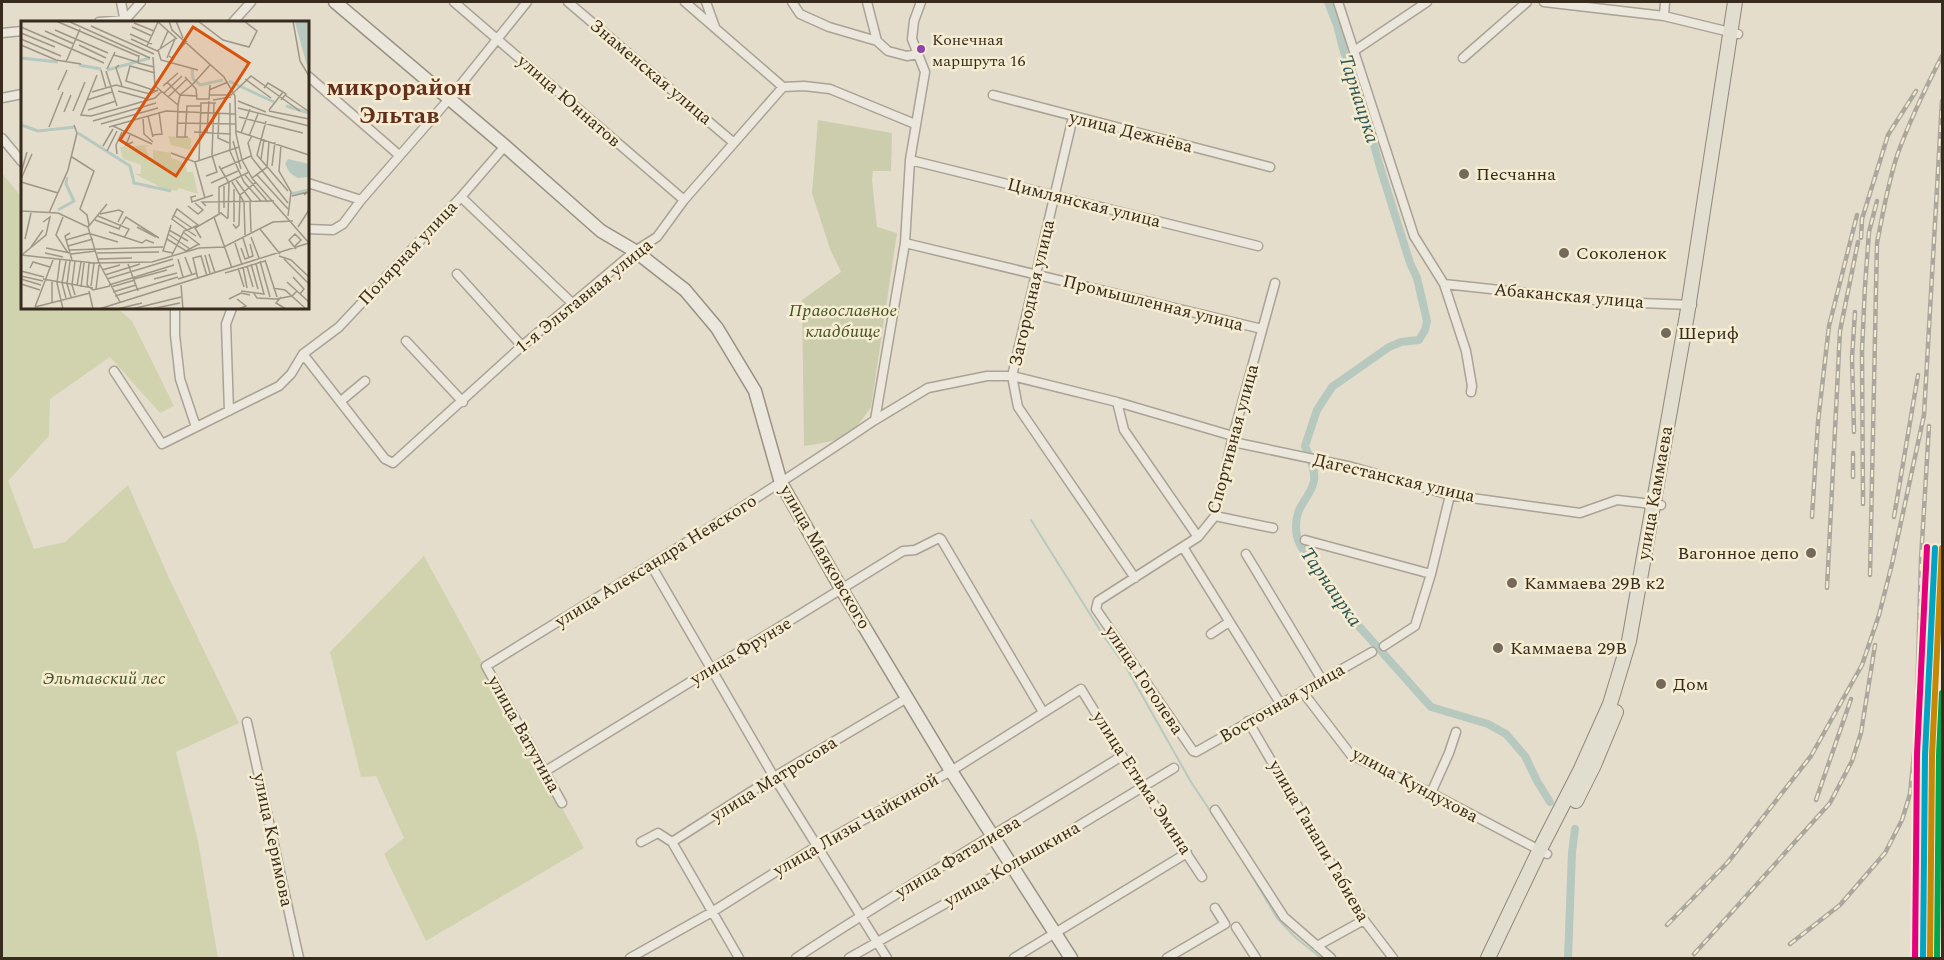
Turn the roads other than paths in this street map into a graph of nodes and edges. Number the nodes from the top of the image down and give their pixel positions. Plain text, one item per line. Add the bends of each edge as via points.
1 (121, 2) edge
2 (141, 2) edge
3 (252, 2) edge
4 (335, 2) edge
5 (454, 2) edge
6 (527, 2) edge
7 (568, 2) edge
8 (685, 2) edge
9 (706, 2) edge
10 (792, 2) edge
11 (867, 2) edge
12 (921, 2) edge
13 (1338, 2) edge
14 (1427, 2) edge
15 (1527, 2) edge
16 (1544, 2) edge
17 (1665, 2) edge
18 (1734, 2) edge
19 (1742, 2) edge
20 (1584, 4) edge
21 (1664, 16) junction
22 (239, 20) edge
23 (125, 21) edge
24 (715, 28) junction
25 (21, 31) edge
26 (2, 33) edge
27 (1734, 33) junction
28 (497, 39) junction
29 (877, 42) junction
30 (1354, 51) junction
31 (918, 54) junction
32 (1463, 58) dead end
33 (309, 77) edge
34 (783, 87) junction
35 (21, 94) edge
36 (993, 95) dead end
37 (2, 98) edge
38 (450, 98) junction
39 (1073, 117) junction
40 (915, 124) junction
41 (2, 138) edge
42 (734, 143) junction
43 (505, 146) junction
44 (399, 155) junction
45 (910, 160) junction
46 (21, 161) edge
47 (1270, 167) dead end
48 (309, 183) edge
49 (1055, 196) junction
50 (461, 197) junction
51 (361, 200) junction
52 (684, 200) junction
53 (309, 229) edge
54 (905, 243) junction
55 (1258, 246) dead end
56 (635, 251) junction
57 (457, 274) dead end
58 (1036, 275) junction
59 (1275, 283) dead end
60 (1444, 284) junction
61 (572, 303) junction
62 (1692, 305) junction
63 (175, 309) edge
64 (232, 309) edge
65 (1262, 329) junction
66 (406, 341) dead end
67 (522, 346) junction
68 (303, 354) junction
69 (114, 371) dead end
70 (1012, 376) junction
71 (365, 381) dead end
72 (1470, 392) dead end
73 (341, 401) junction
74 (463, 402) junction
75 (1117, 402) junction
76 (229, 411) junction
77 (875, 420) junction
78 (196, 427) junction
79 (1233, 439) junction
80 (781, 483) junction
81 (1450, 495) junction
82 (1657, 505) junction
83 (1215, 516) junction
84 (1273, 528) dead end
85 (1198, 537) junction
86 (1305, 540) dead end
87 (1182, 547) junction
88 (1246, 554) dead end
89 (651, 565) junction
90 (1431, 574) junction
91 (1135, 578) junction
92 (842, 590) junction
93 (1096, 609) joint
94 (1229, 622) junction
95 (1211, 634) dead end
96 (1383, 646) dead end
97 (1371, 652) dead end
98 (486, 666) joint
99 (710, 669) junction
100 (1322, 680) junction
101 (1081, 689) joint
102 (1302, 691) junction
103 (907, 698) junction
104 (1280, 703) junction
105 (1043, 712) junction
106 (1248, 721) junction
107 (247, 722) dead end
108 (1456, 732) dead end
109 (1193, 751) joint
110 (1122, 756) junction
111 (1174, 768) dead end
112 (951, 771) junction
113 (544, 772) junction
114 (774, 777) junction
115 (1142, 787) junction
116 (1431, 793) junction
117 (562, 803) dead end
118 (1215, 810) dead end
119 (994, 837) junction
120 (641, 842) dead end
121 (672, 842) junction
122 (817, 846) junction
123 (1186, 853) junction
124 (1543, 853) junction
125 (1012, 866) junction
126 (1203, 877) dead end
127 (1215, 908) dead end
128 (712, 912) junction
129 (861, 915) junction
130 (1364, 920) junction
131 (1236, 927) dead end
132 (1055, 934) junction
133 (876, 942) junction
134 (1317, 946) junction
135 (299, 958) edge
136 (630, 958) edge
137 (739, 958) edge
138 (796, 958) edge
139 (849, 958) edge
140 (887, 958) edge
141 (1014, 958) edge
142 (1071, 958) edge
143 (1167, 958) edge
144 (1256, 958) edge
145 (1331, 958) edge
146 (1393, 958) edge
147 (1488, 958) edge
148 (1498, 958) edge

1 - 23 street
2 - 23 street
3 - 22 street
4 - 38 street, улица Маяковского
5 - 28 street, улица Юннатов
6 - 28 street
7 - 42 street, Знаменская улица
8 - 24 street
9 - 24 street
10 - 29 street via 800,14
11 - 29 street
12 - 31 street via 912,39
13 - 30 street
14 - 30 street
15 - 32 street
16 - 20 street
17 - 21 street
18 - 27 main road, улица Каммаева
19 - 27 main road, улица Каммаева
20 - 21 street
21 - 27 street
24 - 34 street
25 - 26 street
27 - 62 main road, улица Каммаева
28 - 38 street
28 - 52 street, улица Юннатов
29 - 31 street via 888,51 907,56
30 - 60 street via 1414,236
31 - 40 street via 925,72
33 - 44 street
34 - 40 street via 830,89
34 - 42 street, 1-я Эльтавная улица
35 - 37 street
36 - 39 street, улица Дежнёва
38 - 43 street, улица Маяковского
38 - 44 street
39 - 47 street, улица Дежнёва
39 - 49 street, Загородная улица
40 - 45 street
41 - 46 street
42 - 52 street, 1-я Эльтавная улица
43 - 50 street, Полярная улица
43 - 56 street, улица Маяковского via 601,231
44 - 51 street
45 - 49 street, Цимлянская улица
45 - 54 street
48 - 51 street
49 - 55 street, Цимлянская улица
49 - 58 street, Загородная улица
50 - 61 street
50 - 68 street, Полярная улица via 339,327
51 - 53 street via 343,224 333,230
52 - 56 street, 1-я Эльтавная улица via 657,237
54 - 58 street, Промышленная улица
54 - 77 street
56 - 61 street, 1-я Эльтавная улица
56 - 80 street, улица Маяковского via 685,290 717,328 755,391
57 - 67 street
58 - 65 street, Промышленная улица
58 - 70 street, Загородная улица
59 - 65 street, Спортивная улица
60 - 62 street, Абаканская улица via 1614,302
60 - 72 street via 1467,357
61 - 67 street, 1-я Эльтавная улица
62 - 82 main road, улица Каммаева
63 - 78 street via 180,379
64 - 76 street via 226,324
65 - 79 street, Спортивная улица
66 - 74 street
67 - 74 street, 1-я Эльтавная улица
68 - 73 street
68 - 76 street, Полярная улица via 279,386
69 - 78 street, Полярная улица via 162,444
70 - 75 street, Дагестанская улица
70 - 77 street, Дагестанская улица via 987,376 928,388
70 - 91 street, Загородная улица via 1018,406
71 - 73 street
73 - 74 street, 1-я Эльтавная улица via 385,459 393,463
75 - 79 street, Дагестанская улица
75 - 85 street via 1124,430
76 - 78 street, Полярная улица
77 - 80 street, улица Александра Невского
79 - 81 street, Дагестанская улица
79 - 83 street, Спортивная улица
80 - 89 street, улица Александра Невского
80 - 92 street, улица Маяковского
81 - 82 street, Дагестанская улица via 1580,513 1617,500
81 - 90 street
82 - 124 main road, улица Каммаева via 1629,641 1610,704
83 - 84 street
83 - 85 street, Спортивная улица
85 - 87 street, Спортивная улица
86 - 90 street
87 - 91 street, Спортивная улица
87 - 94 street
88 - 100 street
89 - 98 street, улица Александра Невского
89 - 99 street
90 - 96 street via 1414,626
91 - 93 street, Спортивная улица via 1098,601
92 - 99 street, улица Фрунзе
92 - 103 street, улица Маяковского
92 - 105 street, улица Фрунзе via 903,551 942,539
93 - 109 street, улица Гоголева
94 - 95 street
94 - 104 street
97 - 100 street, Восточная улица
98 - 113 street, улица Ватутина
99 - 113 street, улица Фрунзе
99 - 114 street
100 - 102 street, Восточная улица
101 - 105 street, улица Лизы Чайкиной
101 - 110 street, улица Етима Эмина
102 - 104 street, Восточная улица
102 - 116 street, улица Кундухова via 1351,755
103 - 112 street, улица Маяковского
103 - 114 street, улица Матросова
104 - 106 street, Восточная улица
105 - 112 street, улица Лизы Чайкиной
106 - 109 street, Восточная улица
106 - 130 street, улица Ганапи Габиева
107 - 135 street, улица Керимова
108 - 116 street
110 - 115 street, улица Етима Эмина
110 - 119 street, улица Фаталиева
111 - 115 street, улица Колышкина
112 - 119 street, улица Маяковского
112 - 122 street, улица Лизы Чайкиной
113 - 117 street, улица Ватутина
114 - 121 street, улица Матросова
114 - 122 street
115 - 123 street, улица Етима Эмина
115 - 125 street, улица Колышкина
116 - 124 street, улица Кундухова
118 - 134 street via 1284,917
119 - 125 street, улица Маяковского
119 - 129 street, улица Фаталиева
120 - 121 street via 658,833
121 - 128 street
122 - 128 street, улица Лизы Чайкиной
122 - 129 street
123 - 126 street, улица Етима Эмина
123 - 132 street
124 - 147 main road, улица Каммаева
124 - 148 main road, улица Каммаева
125 - 132 street, улица Маяковского
125 - 133 street, улица Колышкина
127 - 143 street via 1225,924
128 - 136 street, улица Лизы Чайкиной
128 - 137 street
129 - 133 street
129 - 138 street, улица Фаталиева
130 - 134 street
130 - 146 street, улица Ганапи Габиева
131 - 144 street
132 - 141 street
132 - 142 street, улица Маяковского
133 - 139 street, улица Колышкина
133 - 140 street
134 - 145 street

